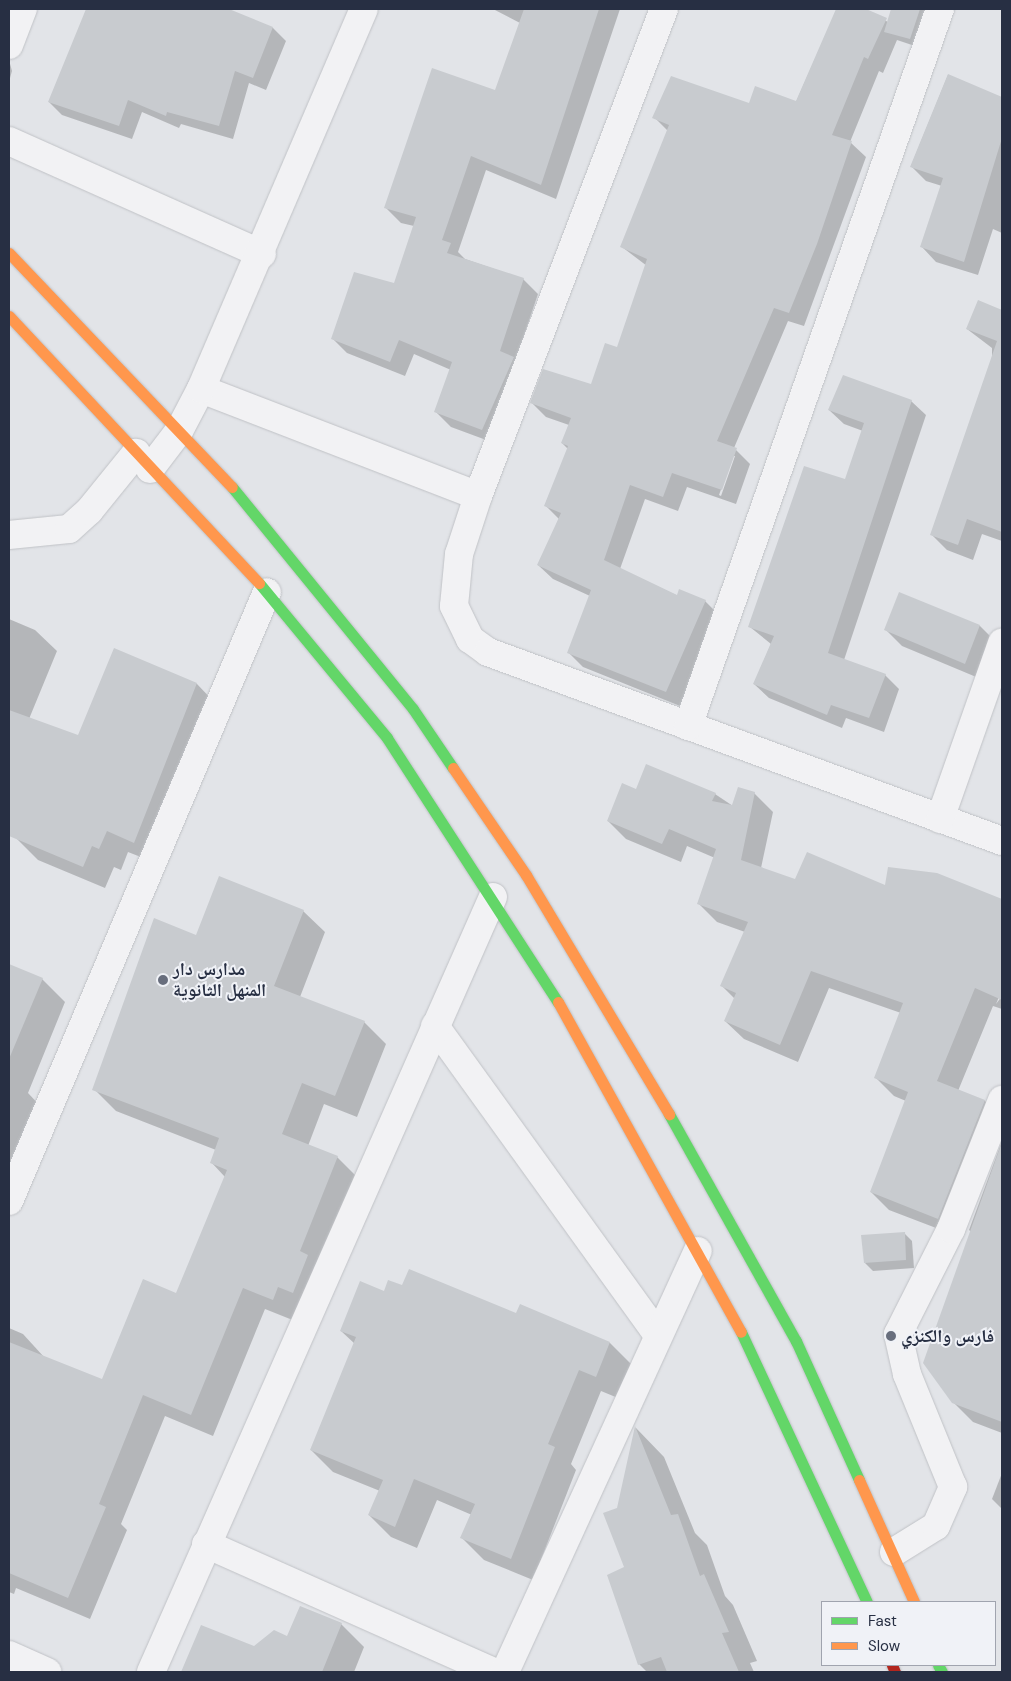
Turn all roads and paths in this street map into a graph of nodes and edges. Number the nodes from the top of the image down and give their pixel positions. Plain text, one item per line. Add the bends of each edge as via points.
1 (23, 9) edge
2 (364, 9) edge
3 (664, 9) edge
4 (940, 9) edge
5 (9, 45) edge
6 (9, 141) edge
7 (9, 253) edge
8 (262, 254) junction
9 (9, 316) edge
10 (201, 389) junction
11 (179, 431) junction
12 (143, 461) junction
13 (478, 496) junction
14 (9, 535) edge
15 (267, 592) junction
16 (1002, 644) edge
17 (688, 726) junction
18 (940, 819) junction
19 (1002, 841) edge
20 (493, 897) junction
21 (435, 1026) junction
22 (1002, 1100) edge
23 (9, 1201) edge
24 (698, 1251) junction
25 (657, 1334) junction
26 (206, 1544) junction
27 (894, 1552) junction
28 (866, 1601) edge
29 (914, 1601) edge
30 (9, 1655) edge
31 (47, 1672) edge
32 (151, 1672) edge
33 (494, 1672) edge
34 (505, 1672) edge

1 - 5 street
2 - 8 street
3 - 13 street
4 - 17 street
6 - 8 street
7 - 11 main road
8 - 10 street
9 - 12 main road
10 - 11 street
10 - 13 street
11 - 12 street
11 - 27 main road via 258,514 413,709 526,875 634,1051 760,1274 796,1341
12 - 14 street via 69,529
12 - 15 main road
13 - 17 street via 454,582 454,606 470,639 488,652
15 - 20 main road via 387,738
15 - 23 street
16 - 18 street
17 - 18 street
18 - 19 street
20 - 21 street
20 - 24 main road via 591,1057
21 - 25 street
21 - 26 street
22 - 27 street via 951,1229 898,1334 907,1374 953,1487 936,1526
24 - 25 street
24 - 28 main road via 757,1362
25 - 34 street
26 - 32 street
26 - 33 street
27 - 29 main road
30 - 31 street

